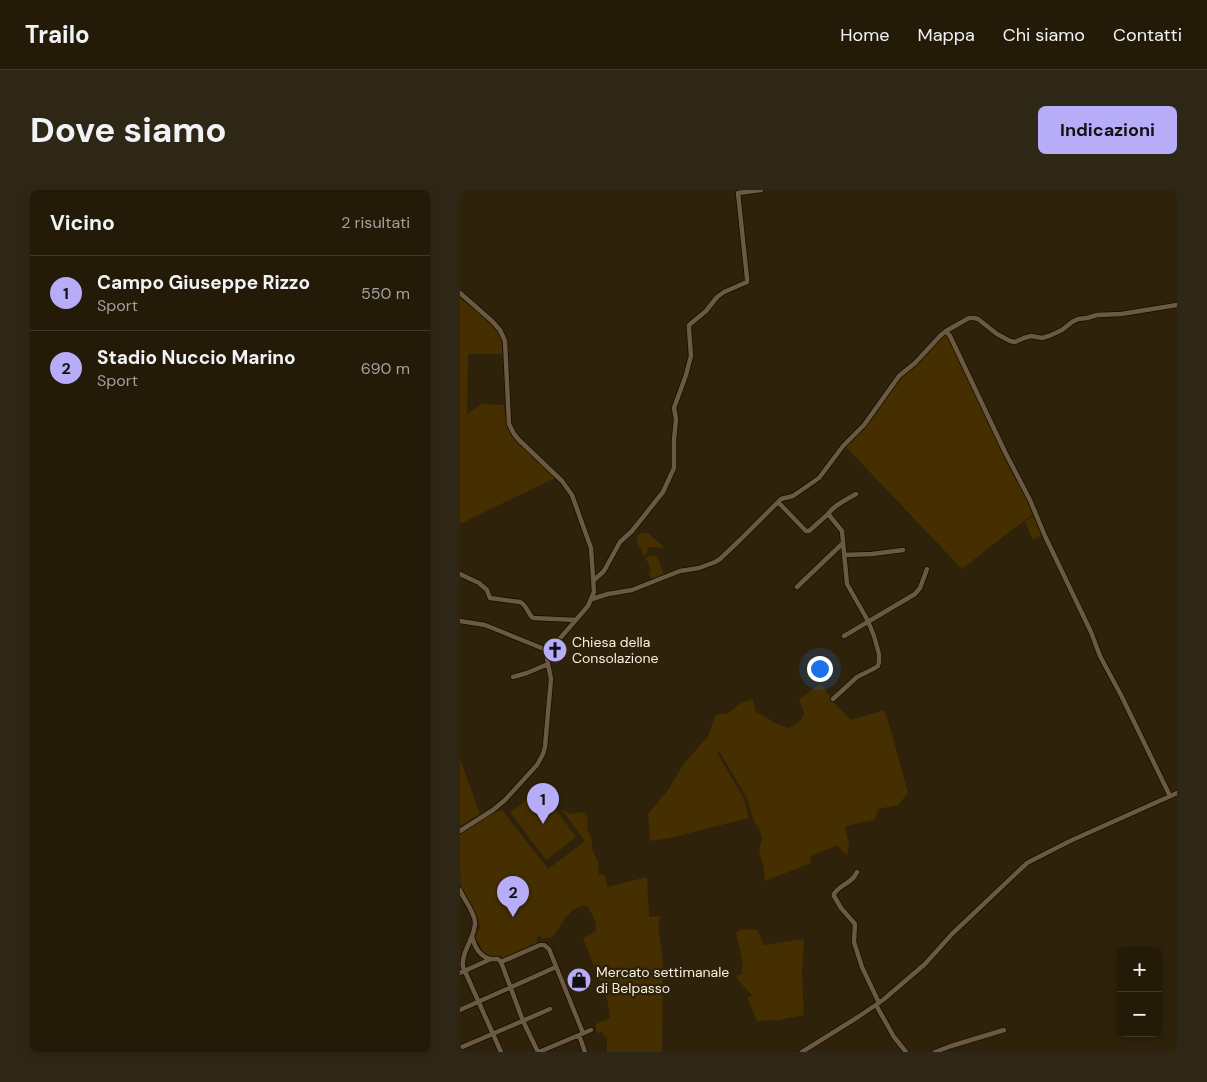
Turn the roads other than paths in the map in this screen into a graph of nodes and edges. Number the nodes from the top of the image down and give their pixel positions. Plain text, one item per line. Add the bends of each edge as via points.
1 (761, 190) edge
2 (460, 293) edge
3 (1177, 305) edge
4 (946, 331) junction
5 (856, 494) dead end
6 (778, 502) junction
7 (827, 515) junction
8 (844, 543) junction
9 (903, 550) dead end
10 (844, 555) junction
11 (927, 569) dead end
12 (460, 574) edge
13 (594, 580) junction
14 (797, 587) dead end
15 (592, 599) junction
16 (576, 620) junction
17 (460, 621) edge
18 (868, 622) junction
19 (844, 636) dead end
20 (549, 650) junction
21 (548, 664) junction
22 (513, 677) dead end
23 (833, 698) dead end
24 (1177, 793) edge
25 (1170, 796) junction
26 (460, 831) edge
27 (857, 872) dead end
28 (460, 890) edge
29 (472, 936) junction
30 (491, 959) junction
31 (501, 962) junction
32 (556, 967) junction
33 (462, 972) edge
34 (510, 987) junction
35 (478, 1001) junction
36 (878, 1004) junction
37 (550, 1009) dead end
38 (460, 1010) edge
39 (523, 1021) junction
40 (591, 1030) dead end
41 (1004, 1030) dead end
42 (493, 1034) junction
43 (581, 1034) junction
44 (461, 1048) edge
45 (501, 1052) edge
46 (538, 1052) edge
47 (585, 1052) edge
48 (802, 1052) edge
49 (906, 1052) edge
50 (935, 1052) edge

1 - 13 street via 738,193 747,282 717,297 689,325 692,356 674,408 674,468 663,492 620,542 604,571
2 - 13 street via 497,325 503,335 509,424 519,440 570,490 590,548
3 - 4 street via 1078,319 1049,336 1032,336 1015,342 974,318
4 - 6 street via 899,376 864,425 842,446 819,478
4 - 25 street
5 - 7 street
6 - 7 street via 808,532
6 - 15 street via 715,562 680,571 632,590
7 - 8 street via 842,531
8 - 10 street
8 - 14 street
9 - 10 street
10 - 18 street via 847,584
11 - 18 street via 915,594
12 - 16 street via 479,583 490,598 520,602 533,618
13 - 15 street
15 - 16 street
16 - 20 street
17 - 20 street via 485,625
18 - 19 street
18 - 23 street via 879,654 878,666 856,677
20 - 21 street
21 - 22 street
21 - 26 street via 551,685 543,754 532,771 499,805
24 - 25 street
25 - 36 street via 1027,863 925,964
27 - 36 street via 853,880 836,890 834,896 855,924 854,942
28 - 29 street via 474,918
29 - 30 street via 482,955
29 - 33 street
30 - 31 street
30 - 33 street
31 - 32 street via 540,944 549,949
31 - 34 street
32 - 34 street
32 - 43 street
33 - 35 street
34 - 35 street
34 - 39 street
35 - 38 street
35 - 42 street
36 - 48 street
36 - 49 street via 894,1037
37 - 39 street
39 - 42 street
39 - 46 street
40 - 43 street
41 - 50 street
42 - 44 street
42 - 45 street
43 - 46 street
43 - 47 street

